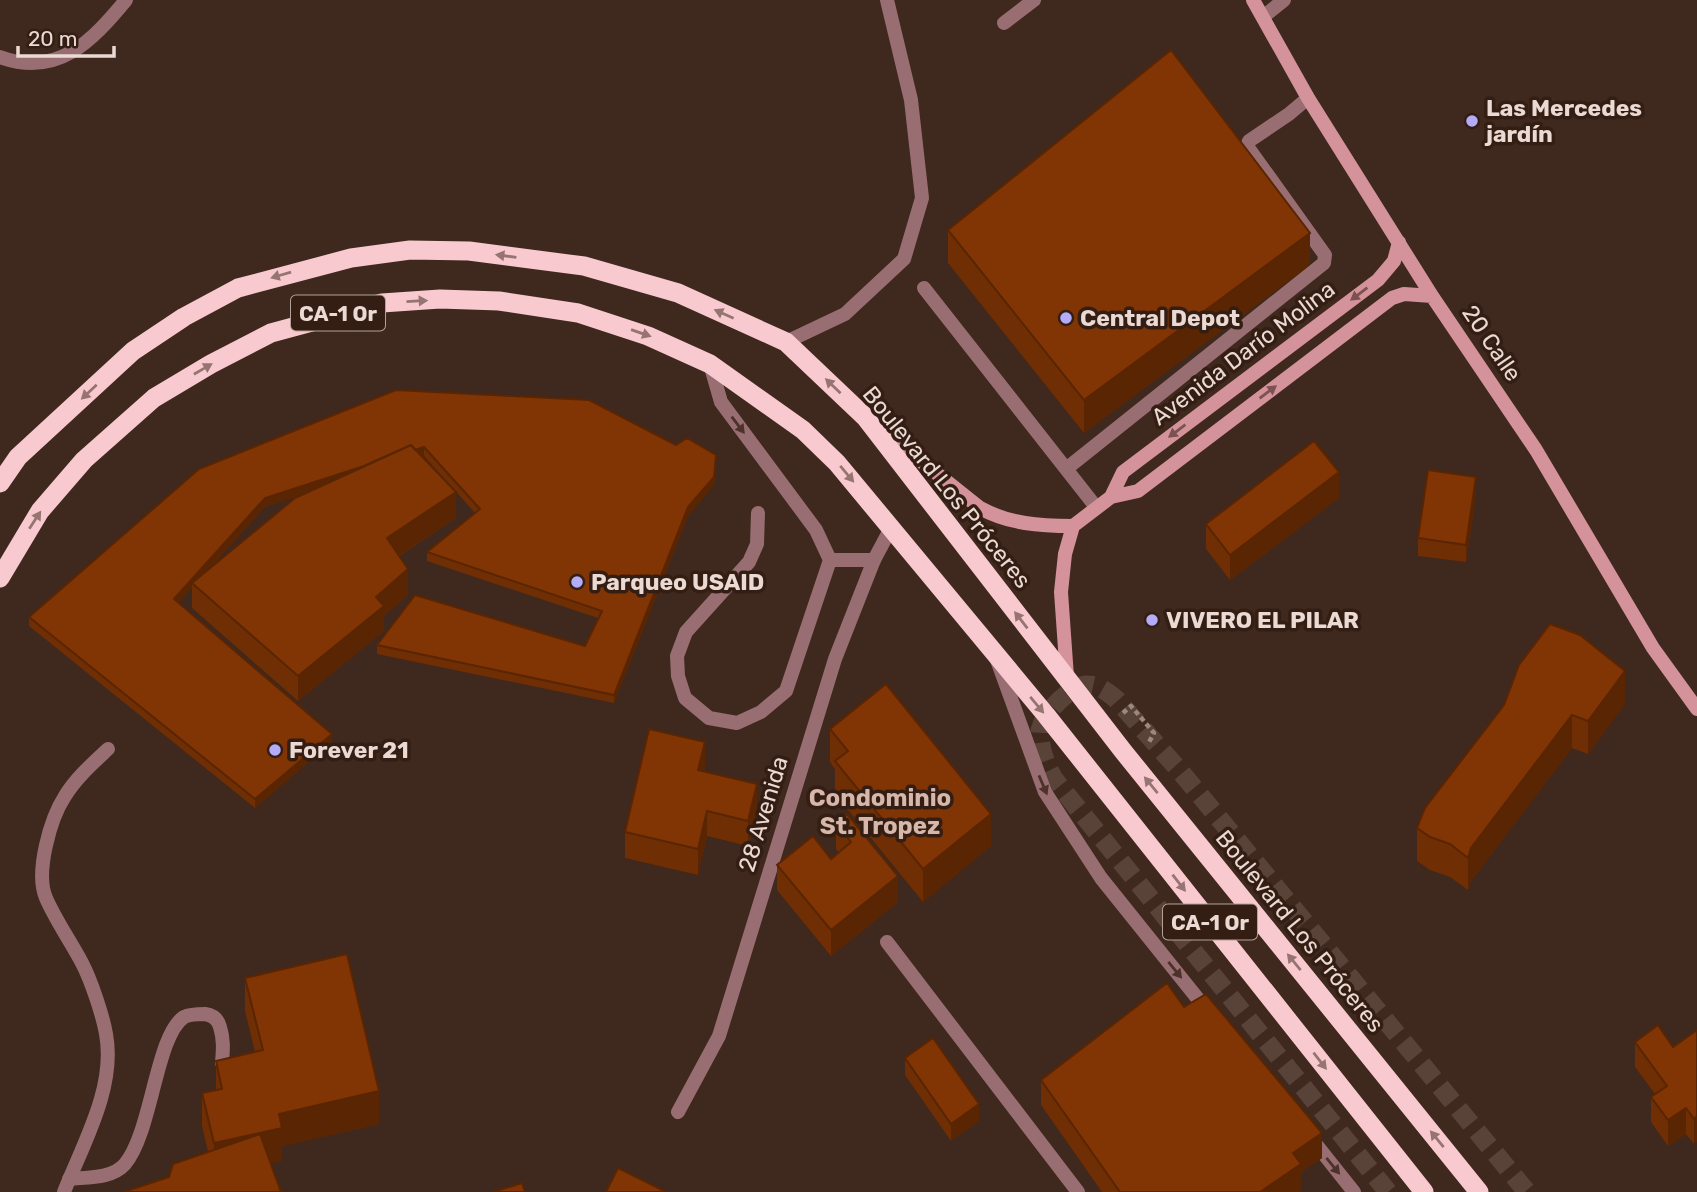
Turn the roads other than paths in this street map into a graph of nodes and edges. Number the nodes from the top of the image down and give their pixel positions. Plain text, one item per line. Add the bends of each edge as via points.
1 (125, 0) edge
2 (887, 0) edge
3 (1034, 0) edge
4 (1253, 0) edge
5 (1283, 0) edge
6 (1264, 17) junction
7 (1004, 23) dead end
8 (0, 57) edge
9 (1308, 97) junction
10 (1399, 242) junction
11 (924, 288) dead end
12 (1432, 296) junction
13 (786, 342) junction
14 (710, 365) junction
15 (865, 417) junction
16 (1066, 469) junction
17 (0, 482) edge
18 (1111, 497) junction
19 (1096, 507) junction
20 (758, 513) dead end
21 (1073, 526) junction
22 (891, 528) junction
23 (830, 560) junction
24 (874, 561) junction
25 (0, 578) edge
26 (994, 652) junction
27 (1068, 677) junction
28 (1697, 709) edge
29 (108, 749) dead end
30 (887, 942) dead end
31 (1222, 1029) edge
32 (222, 1063) edge
33 (678, 1112) dead end
34 (1300, 1125) edge
35 (67, 1186) edge
36 (1352, 1191) edge
37 (1078, 1192) edge
38 (1424, 1192) edge
39 (1479, 1192) edge

1 - 8 street via 98,33 68,56 34,62
2 - 13 street via 911,100 922,198 904,259 845,314
3 - 7 street
4 - 6 main road, 20 Calle
5 - 6 street
6 - 9 main road, 20 Calle
9 - 10 main road, 20 Calle
9 - 16 street via 1247,146 1325,255 1324,263
10 - 12 main road, 20 Calle
10 -> 18 main road, Avenida Darío Molina via 1387,272 1123,472
11 - 16 street
18 -> 12 main road, Avenida Darío Molina via 1138,491 1392,298
12 - 28 main road, 20 Calle via 1536,450 1653,648
15 -> 13 highway, Boulevard Los Próceres / CA-1 Or
13 -> 17 highway, Boulevard Los Próceres / CA-1 Or via 678,293 584,266 470,251 410,250 351,258 238,288 184,317 133,351 18,457
14 -> 22 highway, CA-1 Or via 803,430
14 -> 23 street via 720,402 816,530
25 -> 14 highway, CA-1 Or via 40,511 84,460 154,398 284,329 382,303 499,301 578,313 648,336
15 - 21 main road via 993,515 1020,523
27 -> 15 highway, Boulevard Los Próceres / CA-1 Or
16 - 19 street
18 - 19 main road, Avenida Darío Molina
19 - 21 main road, Avenida Darío Molina
20 - 23 street via 757,544 748,562 686,632 677,656 685,698 709,718 737,723 761,712 786,691
21 - 27 main road via 1061,592
22 - 24 street, 28 Avenida
22 - 26 highway, CA-1 Or
23 - 24 street
24 - 33 street, 28 Avenida via 835,659 719,1036
26 -> 31 street via 1045,792 1101,878
26 -> 38 highway, CA-1 Or
39 -> 27 highway, Boulevard Los Próceres / CA-1 Or
29 - 35 street via 64,797 42,867 44,896 84,967 106,1035 107,1067 100,1100
30 - 37 street
32 - 35 street via 219,1022 210,1014 184,1017 166,1044 146,1116 124,1166
34 -> 36 street

